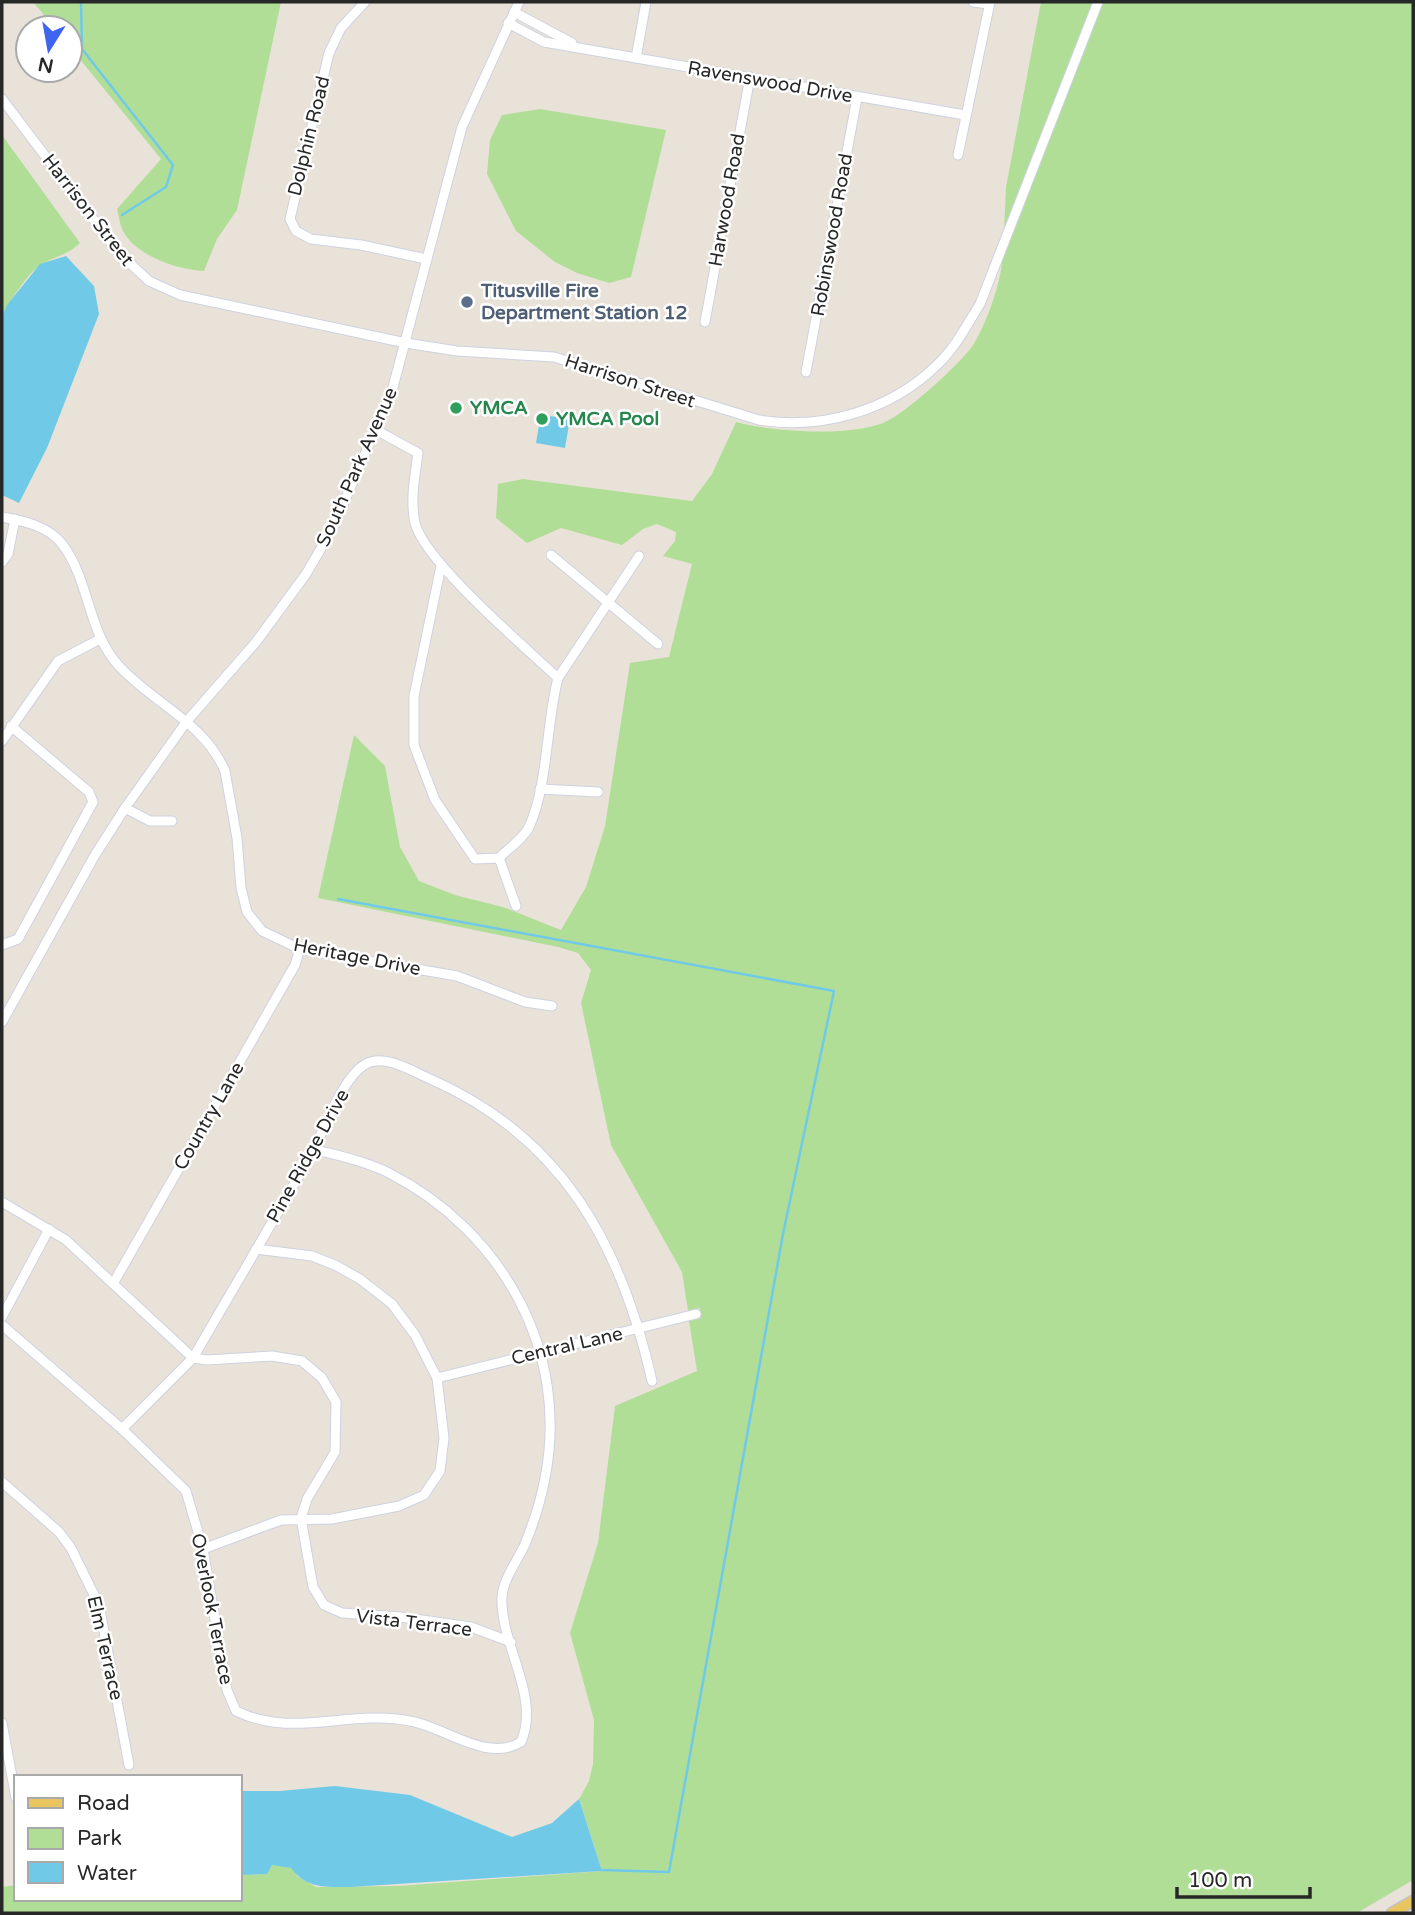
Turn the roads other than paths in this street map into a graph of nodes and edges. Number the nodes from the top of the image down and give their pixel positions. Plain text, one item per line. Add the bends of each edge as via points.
1 (365, 2) edge
2 (519, 2) edge
3 (646, 2) edge
4 (973, 2) edge
5 (1098, 2) edge
6 (989, 3) edge
7 (514, 12) junction
8 (508, 23) junction
9 (576, 46) junction
10 (636, 58) junction
11 (750, 77) junction
12 (857, 97) junction
13 (2, 99) edge
14 (965, 115) junction
15 (958, 155) dead end
16 (426, 259) junction
17 (705, 322) dead end
18 (406, 343) junction
19 (806, 372) dead end
20 (376, 430) junction
21 (2, 517) edge
22 (15, 519) junction
23 (551, 555) dead end
24 (639, 556) dead end
25 (2, 562) edge
26 (441, 566) junction
27 (607, 600) junction
28 (100, 639) junction
29 (658, 644) dead end
30 (558, 678) junction
31 (187, 722) junction
32 (11, 726) junction
33 (2, 741) edge
34 (540, 789) junction
35 (598, 792) dead end
36 (125, 808) junction
37 (172, 821) dead end
38 (499, 858) junction
39 (516, 906) dead end
40 (2, 945) edge
41 (300, 949) junction
42 (552, 1006) dead end
43 (2, 1022) edge
44 (313, 1149) junction
45 (2, 1202) edge
46 (48, 1229) junction
47 (256, 1250) junction
48 (114, 1282) junction
49 (696, 1314) dead end
50 (2, 1317) edge
51 (2, 1325) edge
52 (640, 1329) junction
53 (540, 1351) junction
54 (193, 1357) junction
55 (437, 1378) junction
56 (652, 1381) dead end
57 (122, 1429) junction
58 (2, 1482) edge
59 (10, 1490) junction
60 (2, 1499) edge
61 (301, 1518) junction
62 (203, 1549) junction
63 (511, 1643) junction
64 (2, 1723) edge
65 (129, 1765) dead end
66 (14, 1787) edge
67 (1413, 1901) edge
68 (1392, 1913) edge

1 - 16 street, Dolphin Road via 341,28 329,53 290,219 296,231 311,239
2 - 7 street, South Park Avenue
3 - 10 street
4 - 6 street
5 - 18 street, Harrison Street via 980,304 938,364 890,399 849,416 786,424 726,412 554,357
6 - 14 street
7 - 8 street, South Park Avenue
7 - 9 street, Ravenswood Drive
8 - 9 street, Ravenswood Drive via 544,42
8 - 16 street, South Park Avenue via 462,127
9 - 10 street, Ravenswood Drive
10 - 11 street, Ravenswood Drive
11 - 12 street, Ravenswood Drive
11 - 17 street, Harwood Road
12 - 14 street, Ravenswood Drive
12 - 19 street, Robinswood Road
13 - 18 street, Harrison Street via 118,252 149,281 180,295
14 - 15 street
16 - 18 street, South Park Avenue
18 - 20 street, South Park Avenue
20 - 26 street via 418,453 415,524
20 - 31 street, South Park Avenue via 333,528 306,574 256,642
21 - 22 street, Heritage Drive
22 - 25 street
22 - 28 street, Heritage Drive via 38,525 63,544 80,578
23 - 27 street
24 - 27 street
26 - 30 street
26 - 38 street via 414,696 414,745 435,800 475,859
27 - 29 street
27 - 30 street
28 - 31 street, Heritage Drive via 120,666
28 - 32 street via 58,661
30 - 34 street
31 - 36 street, South Park Avenue
31 - 41 street, Heritage Drive via 216,751 225,771 247,912 262,931
32 - 33 street
32 - 40 street via 89,792 93,802 18,939
34 - 35 street
34 - 38 street via 529,829
36 - 37 street via 150,821
36 - 43 street, South Park Avenue
38 - 39 street
41 - 42 street, Heritage Drive via 457,976 526,1002
41 - 48 street, Country Lane
44 - 47 street, Pine Ridge Drive
44 - 52 street, Pine Ridge Drive via 352,1075 365,1064 383,1061 444,1085 501,1119 555,1169 610,1250
44 - 53 street, Overlook Terrace via 356,1159 390,1174 473,1233 512,1288
45 - 46 street
46 - 48 street
46 - 50 street
47 - 54 street, Pine Ridge Drive
47 - 55 street via 312,1256 360,1279 392,1304 415,1335
48 - 54 street
49 - 52 street, Central Lane
51 - 57 street, Overlook Terrace
52 - 53 street, Central Lane
52 - 56 street, Pine Ridge Drive
53 - 55 street, Central Lane
53 - 63 street, Overlook Terrace via 551,1437 541,1500 502,1596
54 - 57 street, Pine Ridge Drive
54 - 61 street via 272,1356 302,1361 322,1378 336,1402 335,1452
55 - 61 street via 444,1438 440,1471 424,1494 399,1506 332,1519
57 - 62 street, Overlook Terrace via 186,1491
58 - 59 street, Elm Terrace
59 - 60 street
59 - 65 street, Elm Terrace via 59,1532 91,1585 99,1605
61 - 62 street via 281,1520
61 - 63 street, Vista Terrace via 313,1587 324,1605 342,1613 471,1628
62 - 63 street, Overlook Terrace via 227,1690 236,1711 254,1720 302,1725 349,1717 409,1720 494,1751 509,1750 521,1742 527,1718
64 - 66 street
67 - 68 main road

